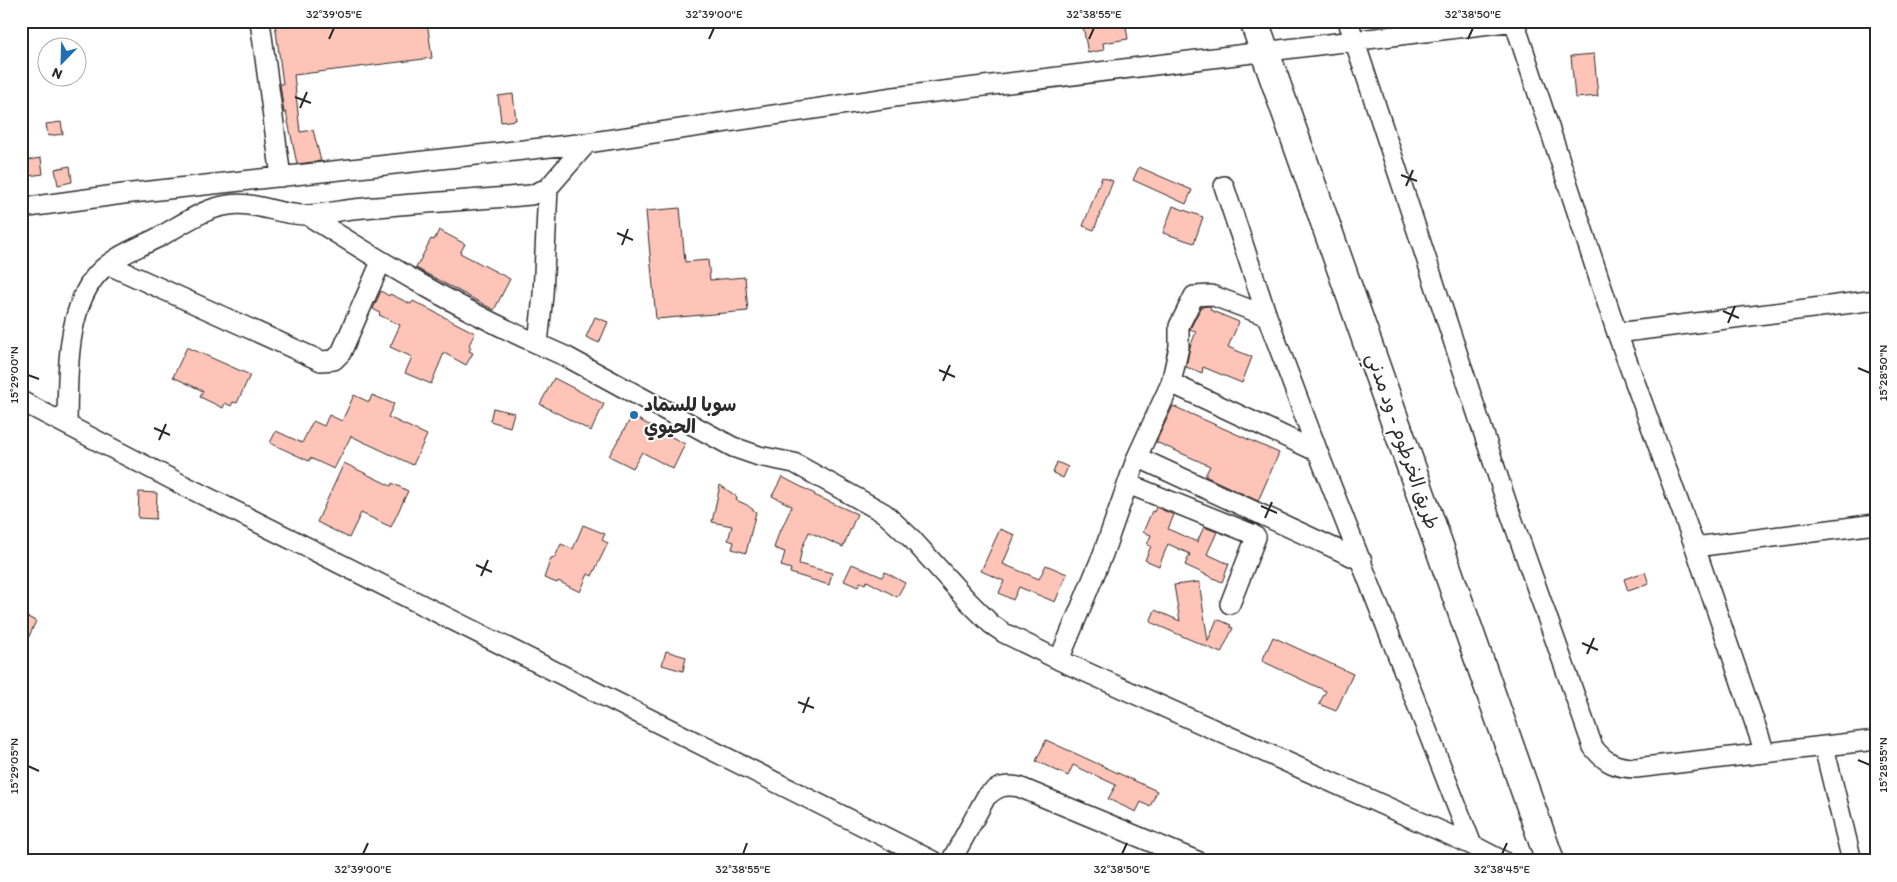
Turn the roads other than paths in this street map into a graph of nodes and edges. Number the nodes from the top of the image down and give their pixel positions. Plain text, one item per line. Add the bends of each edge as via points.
1 (260, 21) edge
2 (1254, 21) edge
3 (1348, 21) edge
4 (1514, 21) edge
5 (1355, 41) junction
6 (1266, 52) junction
7 (587, 143) junction
8 (281, 177) junction
9 (1224, 186) dead end
10 (548, 188) junction
11 (21, 208) edge
12 (307, 215) junction
13 (382, 262) junction
14 (109, 265) junction
15 (1876, 300) edge
16 (1267, 316) junction
17 (1617, 333) junction
18 (538, 344) junction
19 (1171, 383) junction
20 (21, 401) edge
21 (67, 425) junction
22 (1318, 452) junction
23 (1137, 457) junction
24 (1128, 484) junction
25 (1876, 524) edge
26 (1695, 547) junction
27 (1362, 562) junction
28 (1230, 604) dead end
29 (1059, 660) junction
30 (1876, 740) edge
31 (1824, 747) junction
32 (1765, 753) junction
33 (1472, 845) junction
34 (933, 861) edge
35 (951, 861) edge
36 (1197, 861) edge
37 (1503, 861) edge
38 (1550, 861) edge
39 (1852, 861) edge

1 - 8 street
2 - 6 highway, طريق الخرطوم - ود مدني
3 - 5 street
4 - 5 street
4 - 17 street
5 - 6 street
5 - 32 street via 1507,504 1593,747 1610,764 1624,768
6 - 7 street via 894,96
6 - 38 highway, طريق الخرطوم - ود مدني
7 - 8 street
7 - 10 street
8 - 11 street
9 - 16 street
10 - 12 street via 531,195
10 - 18 street
12 - 13 street
12 - 14 street via 244,204 207,210
13 - 14 street via 340,353 334,360 321,361
13 - 18 street via 450,301
14 - 21 street via 94,278 74,322
15 - 17 street
16 - 19 street via 1211,295 1194,296 1180,326
16 - 22 street
17 - 26 street
18 - 29 street via 733,447 794,463 873,506 908,534 991,624
19 - 22 street
19 - 23 street
20 - 21 street
21 - 34 street
22 - 27 street
23 - 24 street
23 - 27 street
24 - 28 street via 1256,537
24 - 29 street
25 - 26 street
26 - 32 street
27 - 33 street
29 - 33 street
30 - 31 street
31 - 32 street
31 - 39 street
33 - 37 street
35 - 36 street via 986,797 994,789 1007,784 1019,786

